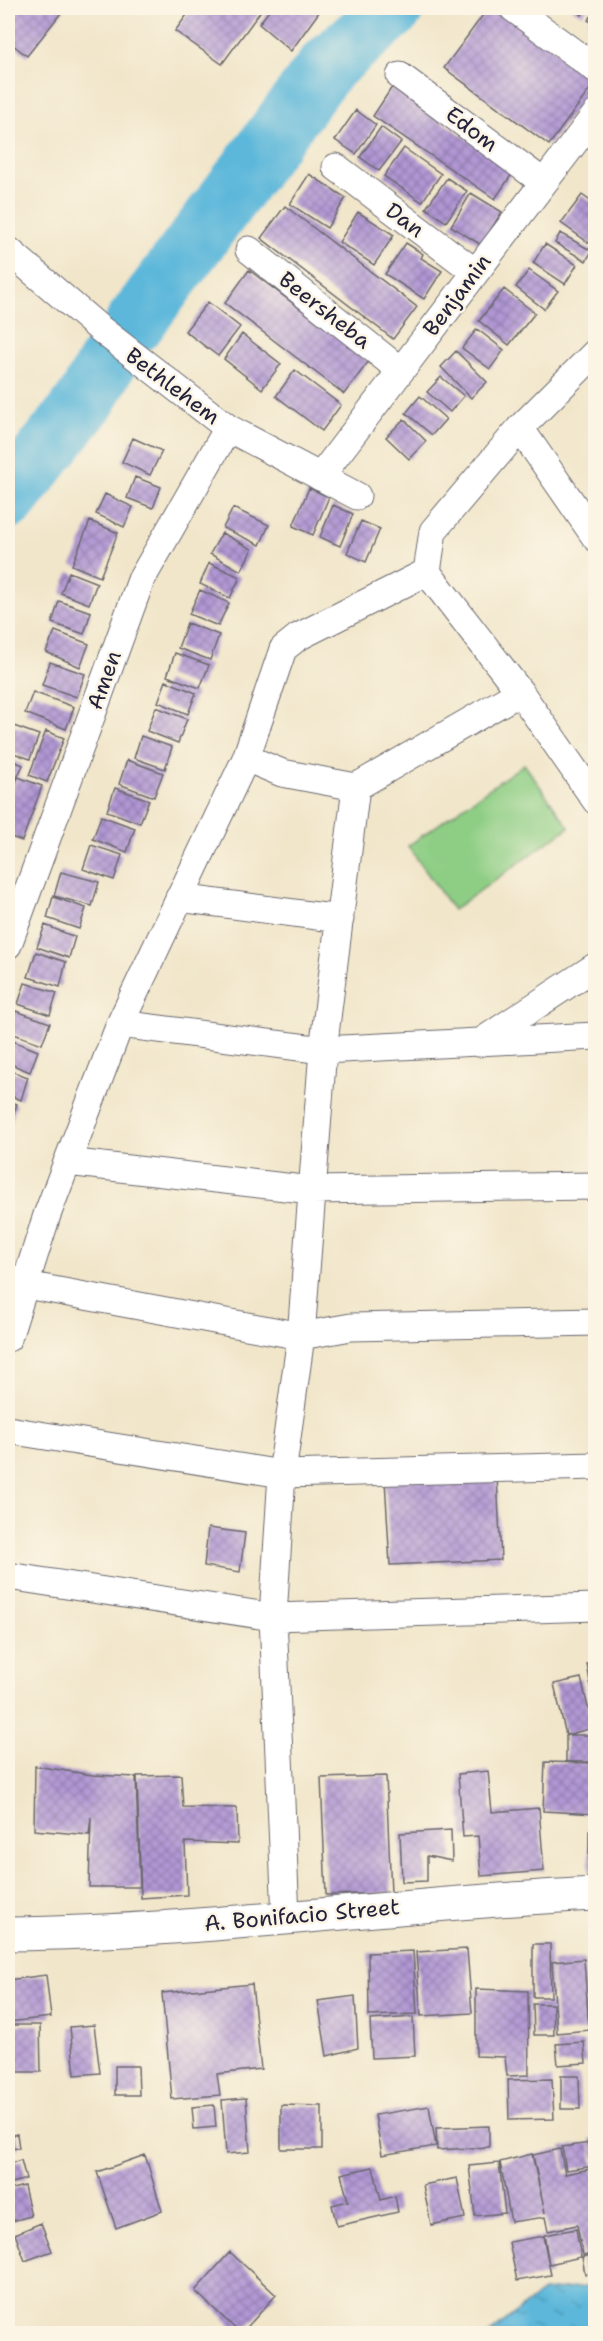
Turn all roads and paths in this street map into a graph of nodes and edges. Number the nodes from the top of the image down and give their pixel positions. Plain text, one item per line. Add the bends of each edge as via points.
1 (513, 8) edge
2 (596, 69) edge
3 (400, 76) dead end
4 (594, 120) edge
5 (336, 167) dead end
6 (543, 182) junction
7 (8, 250) edge
8 (249, 250) dead end
9 (475, 272) junction
10 (596, 352) edge
11 (400, 370) junction
12 (228, 428) junction
13 (520, 429) junction
14 (320, 477) junction
15 (357, 496) dead end
16 (596, 538) edge
17 (427, 572) junction
18 (520, 692) junction
19 (246, 758) junction
20 (356, 787) junction
21 (596, 801) edge
22 (179, 898) junction
23 (340, 919) junction
24 (8, 945) edge
25 (596, 966) edge
26 (120, 1024) junction
27 (596, 1036) edge
28 (478, 1043) junction
29 (323, 1050) junction
30 (67, 1162) junction
31 (596, 1186) edge
32 (312, 1190) junction
33 (26, 1285) junction
34 (596, 1322) edge
35 (300, 1336) junction
36 (8, 1338) edge
37 (8, 1430) edge
38 (596, 1466) edge
39 (282, 1474) junction
40 (8, 1576) edge
41 (596, 1607) edge
42 (273, 1617) junction
43 (596, 1893) edge
44 (285, 1917) junction
45 (8, 1934) edge

1 - 2 street
3 - 6 street, Edom
4 - 6 street, Benjamin
5 - 9 street, Dan
6 - 9 street, Benjamin
7 - 12 street, Bethlehem via 99,328
8 - 11 street, Beersheba
9 - 11 street, Benjamin
10 - 13 street
11 - 14 street, Benjamin
12 - 14 street, Bethlehem
12 - 24 street, Amen via 141,580
13 - 16 street
13 - 17 street via 433,531
14 - 15 street, Bethlehem
17 - 18 street
17 - 19 street via 298,637 283,650
18 - 20 street
18 - 21 street
19 - 20 street via 282,773
19 - 22 street
20 - 23 street
22 - 23 street
22 - 26 street
23 - 29 street
25 - 28 street
26 - 29 street
26 - 30 street
27 - 28 street
28 - 29 street
29 - 32 street
30 - 32 street
30 - 33 street
31 - 32 street
32 - 35 street
33 - 35 street
33 - 36 street
34 - 35 street via 351,1327
35 - 39 street
37 - 39 street
38 - 39 street
39 - 42 street
40 - 42 street
41 - 42 street
42 - 44 street
43 - 44 main road, A. Bonifacio Street via 476,1899
44 - 45 main road, A. Bonifacio Street

